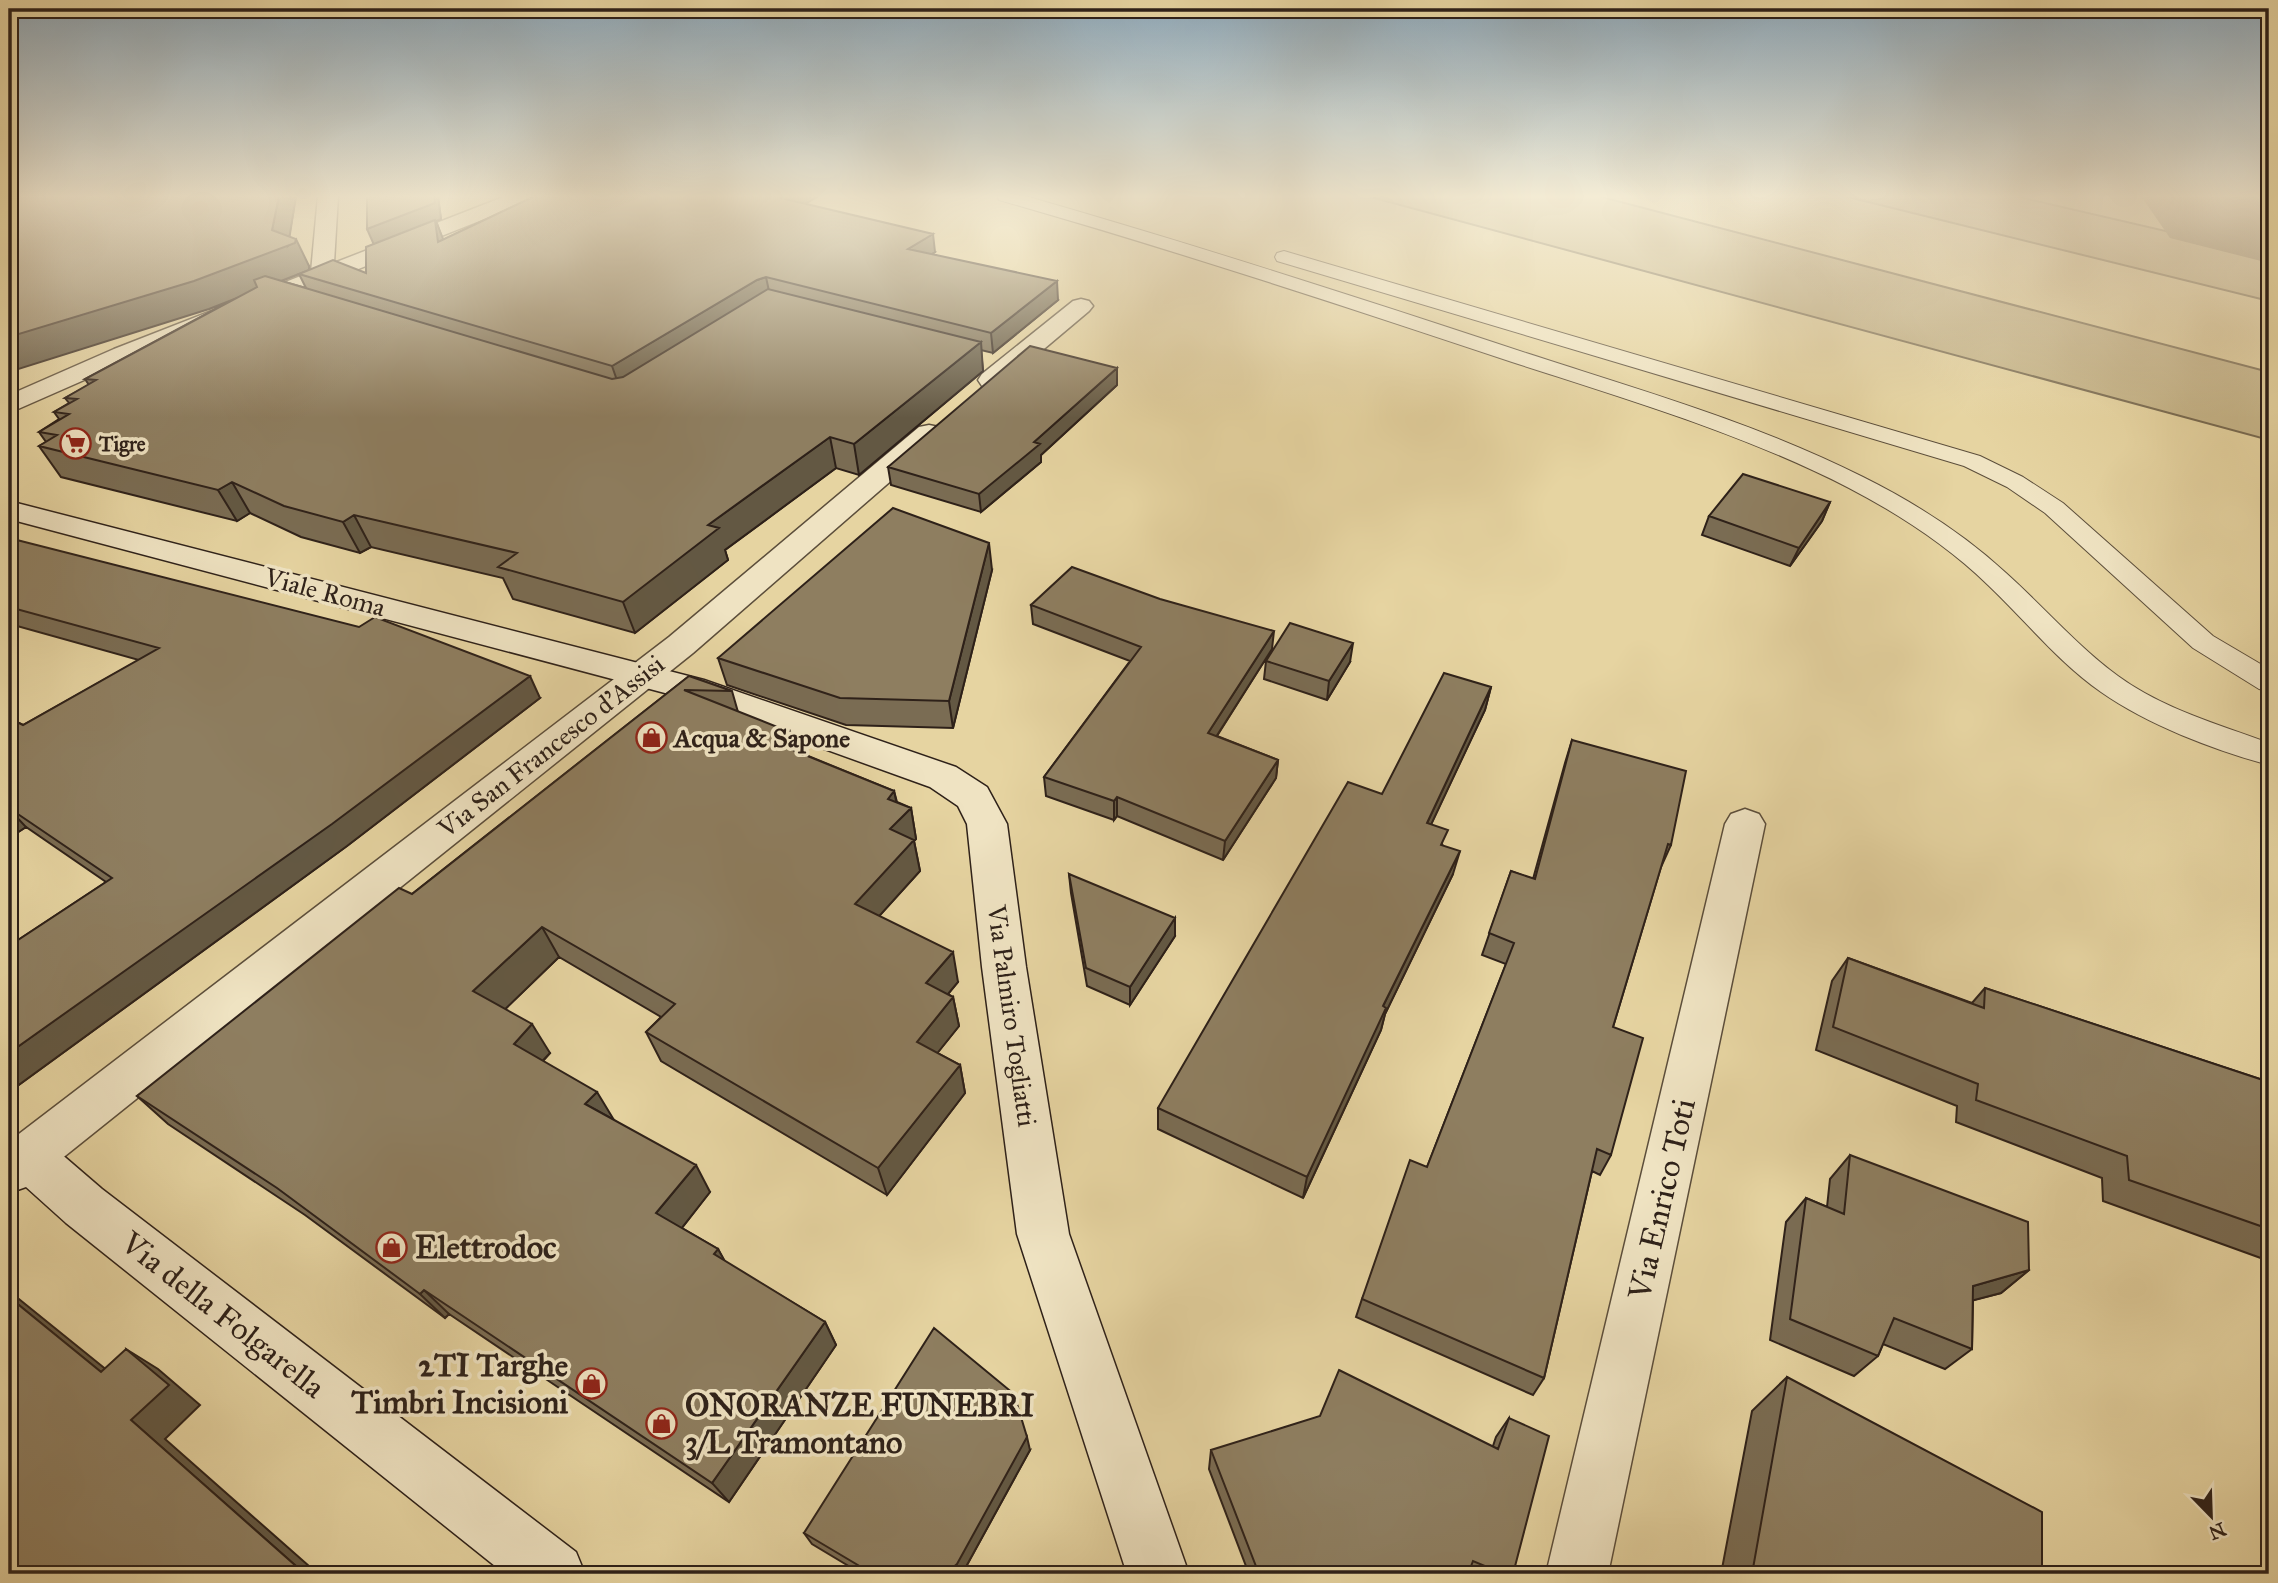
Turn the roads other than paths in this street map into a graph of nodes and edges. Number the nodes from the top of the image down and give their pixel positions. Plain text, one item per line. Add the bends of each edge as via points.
1 (322, 270) edge
2 (333, 270) edge
3 (1256, 270) edge
4 (1326, 270) edge
5 (322, 274) junction
6 (277, 293) junction
7 (317, 305) edge
8 (1081, 306) dead end
9 (9, 405) edge
10 (9, 510) edge
11 (641, 675) junction
12 (2269, 682) edge
13 (2269, 754) edge
14 (1745, 824) dead end
15 (18, 1163) edge
16 (554, 1574) edge
17 (1158, 1574) edge
18 (1577, 1574) edge

1 - 5 street
2 - 5 street
3 - 13 lane via 1607,386 1836,472 1911,513 1970,556 2112,686 2178,721
4 - 12 lane via 1899,437 1983,466 2054,508 2203,642
5 - 6 street
6 - 7 street
6 - 9 street
8 - 11 street, Via San Francesco d'Assisi via 993,364 964,403
10 - 11 street, Viale Roma
11 - 15 street, Via San Francesco d'Assisi
11 - 17 street, Via Palmiro Togliatti via 691,688 943,777 973,797 987,824 1043,1234
14 - 18 street, Via Enrico Toti
15 - 16 street, Via della Folgarella via 85,1206

